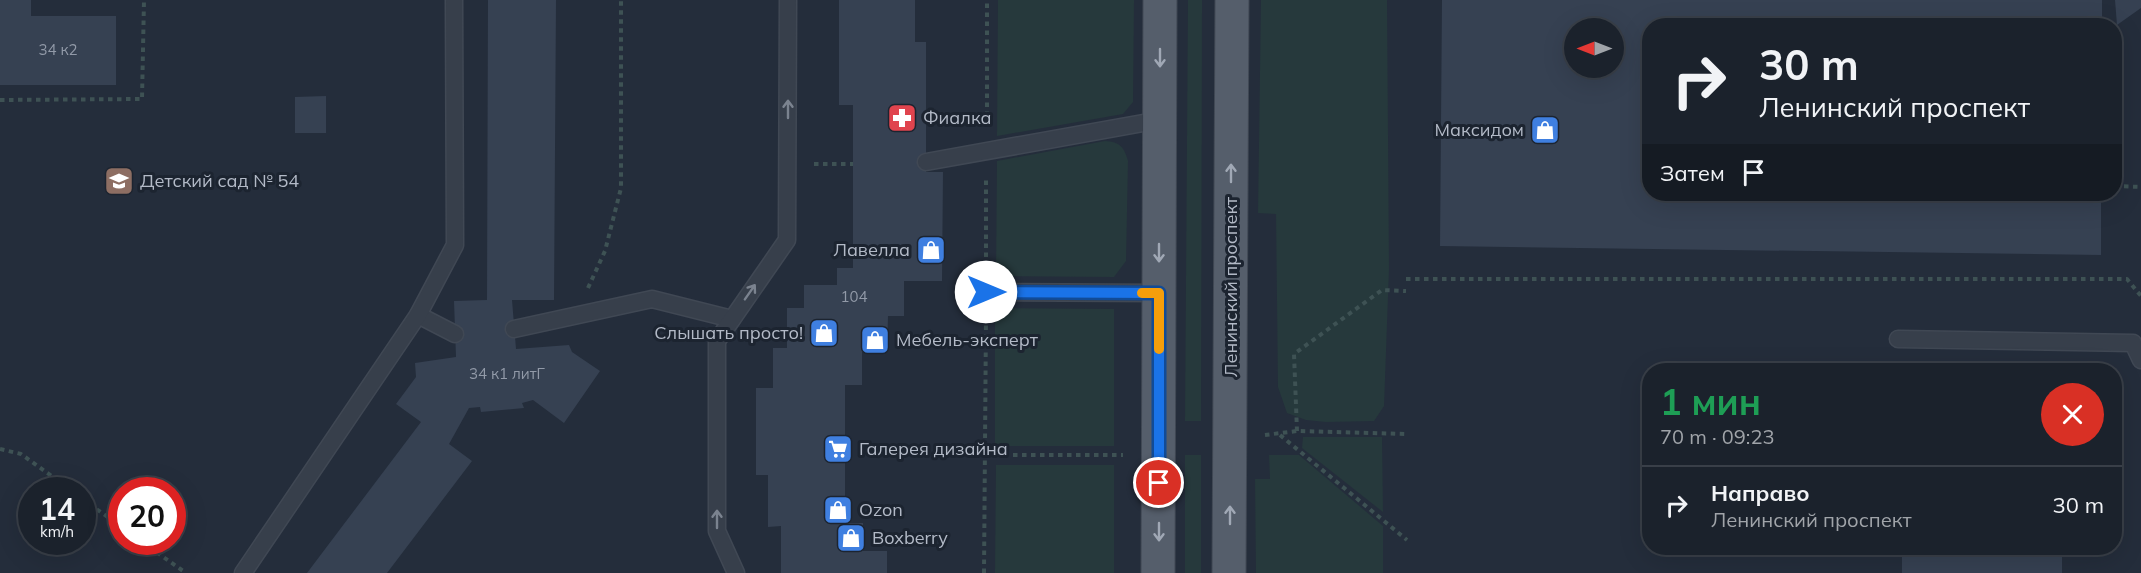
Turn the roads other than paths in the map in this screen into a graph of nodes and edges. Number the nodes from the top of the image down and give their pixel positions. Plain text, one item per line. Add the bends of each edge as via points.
1 (454, 0) edge
2 (788, 0) edge
3 (1160, 0) edge
4 (1232, 0) edge
5 (1160, 120) junction
6 (926, 162) dead end
7 (986, 292) dead end
8 (1159, 293) junction
9 (418, 315) junction
10 (732, 319) junction
11 (514, 329) dead end
12 (455, 334) dead end
13 (1898, 339) dead end
14 (2141, 360) edge
15 (243, 573) edge
16 (736, 573) edge
17 (1158, 573) edge
18 (1229, 573) edge

1 - 9 lane via 455,245
10 -> 2 lane via 787,240
3 -> 5 main road
18 -> 4 main road, Ленинский проспект
5 - 6 lane
5 -> 8 main road
7 - 8 lane
8 -> 17 main road
9 - 12 lane
9 - 15 lane
10 - 11 lane via 652,299
16 -> 10 lane via 717,531 717,341
13 - 14 lane via 2133,344

